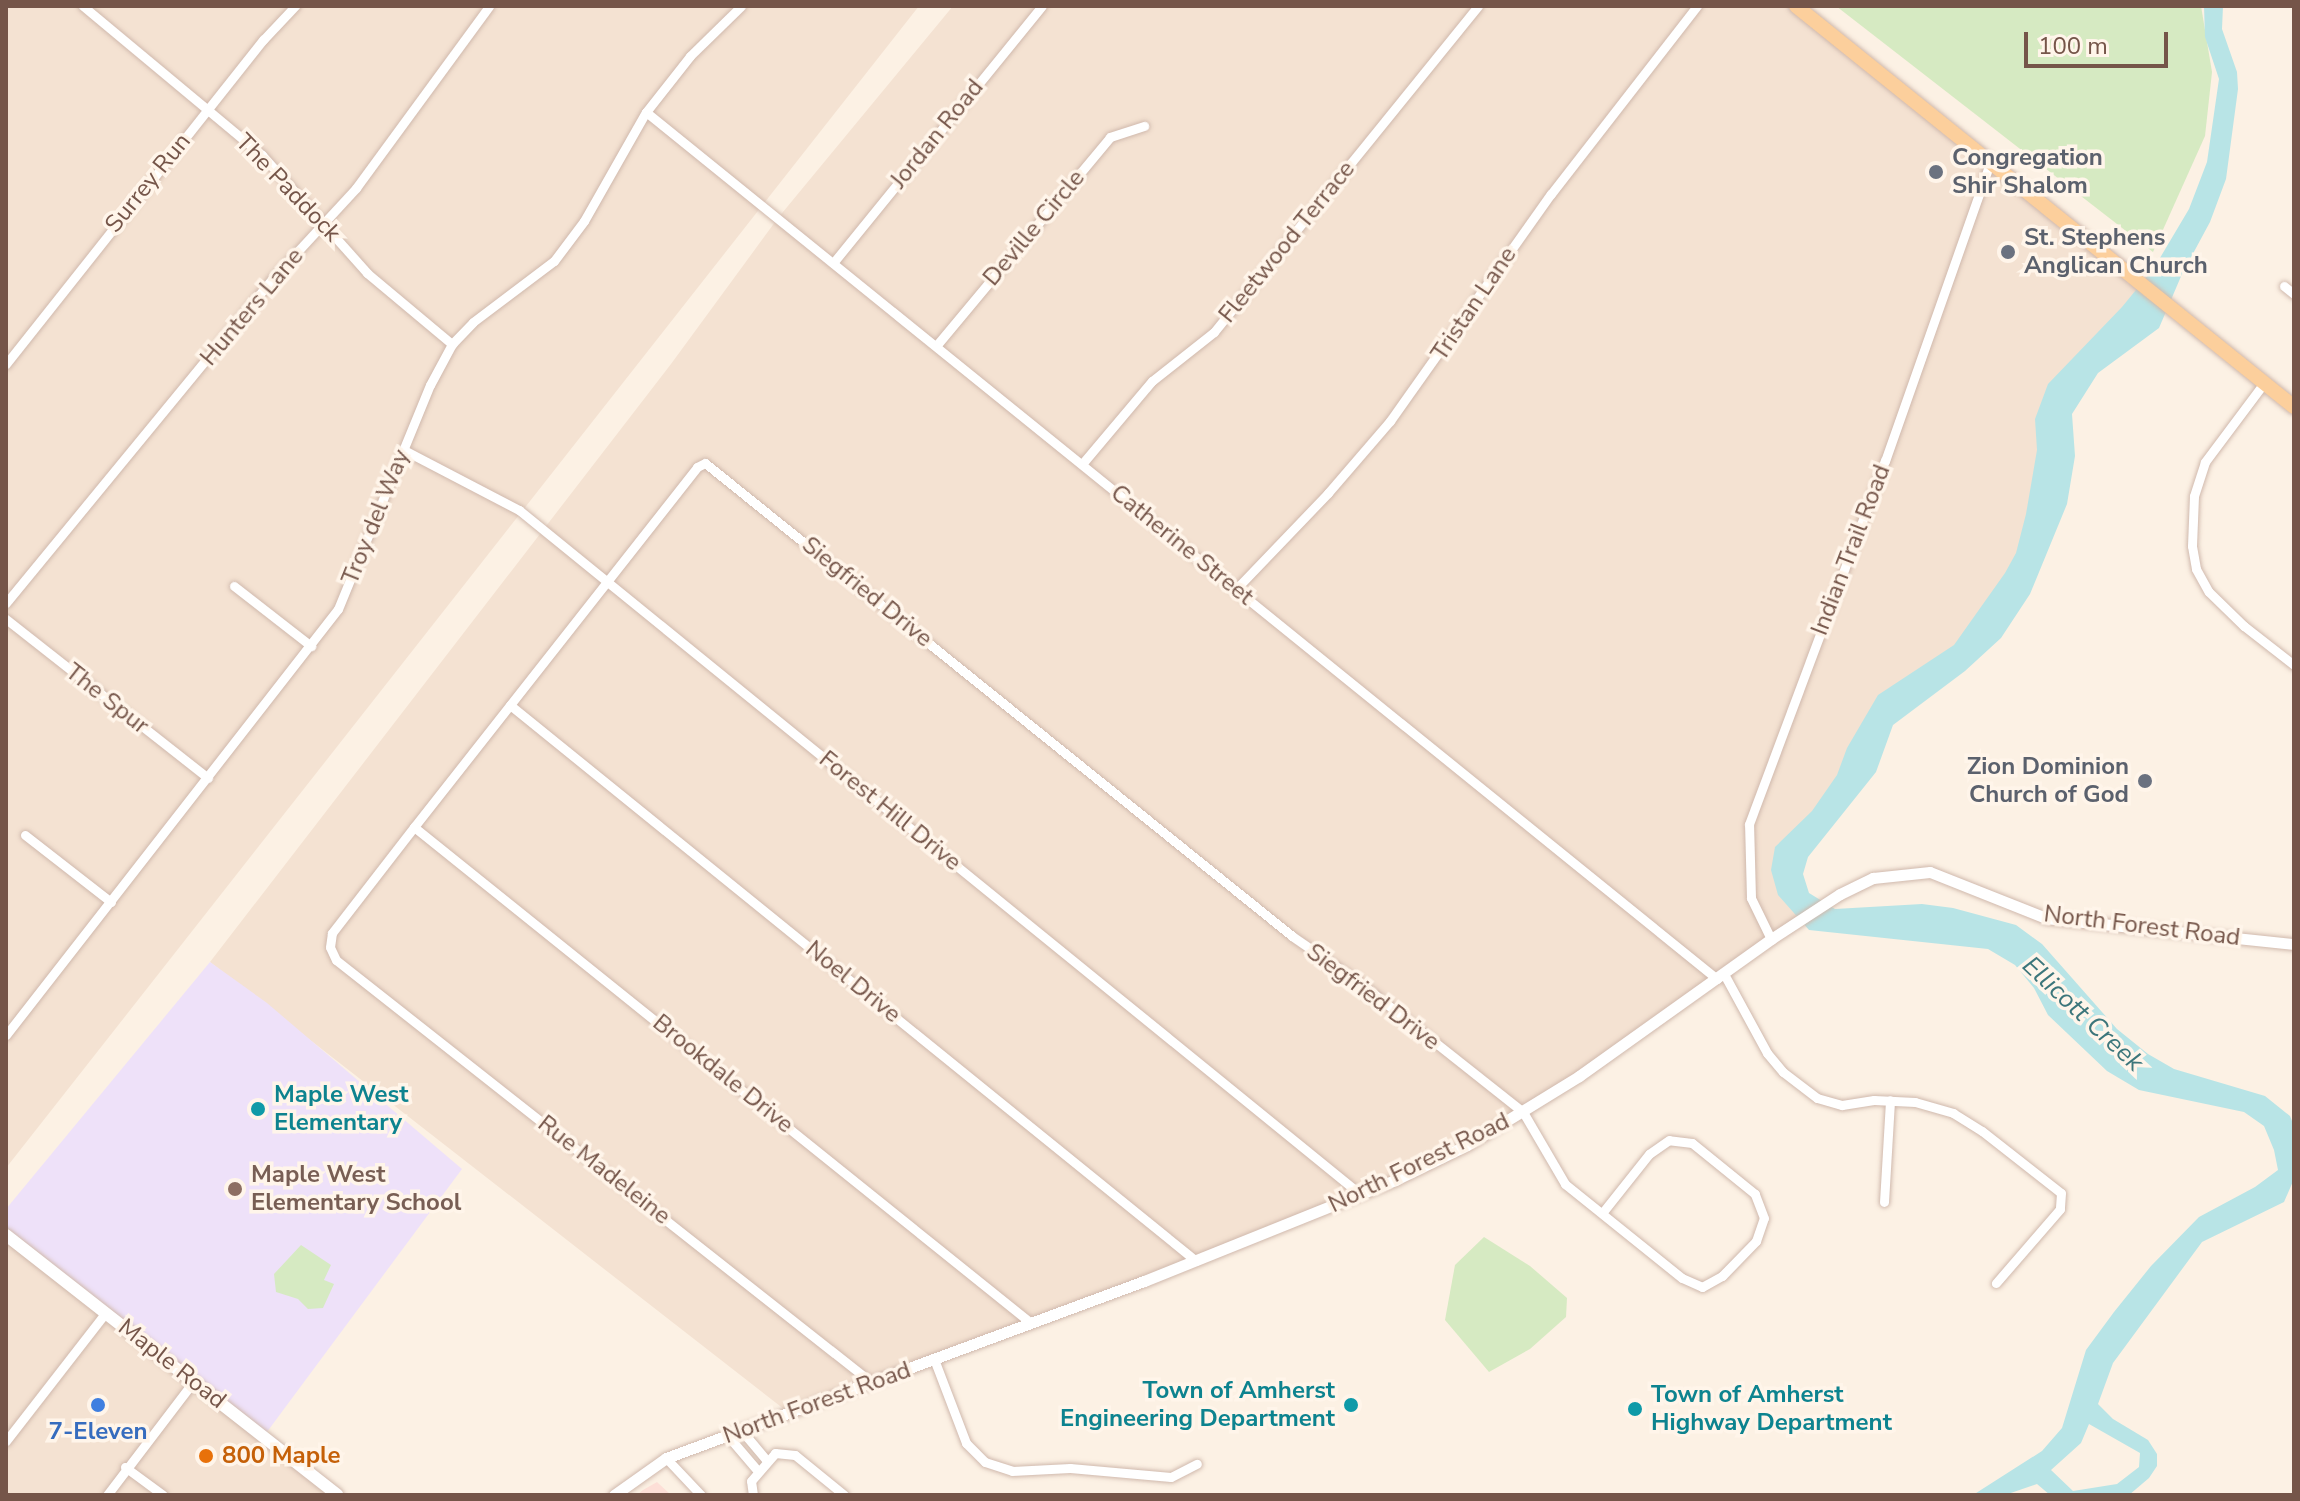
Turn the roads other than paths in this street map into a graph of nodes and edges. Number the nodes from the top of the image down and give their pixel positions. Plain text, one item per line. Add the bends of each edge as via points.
1 (83, 6) edge
2 (104, 6) edge
3 (295, 6) edge
4 (489, 6) edge
5 (741, 6) edge
6 (1042, 6) edge
7 (1478, 6) edge
8 (1697, 6) edge
9 (1796, 6) edge
10 (96, 17) junction
11 (207, 109) junction
12 (646, 112) junction
13 (1144, 126) dead end
14 (1990, 163) junction
15 (325, 225) junction
16 (833, 263) junction
17 (2284, 286) dead end
18 (2294, 294) edge
19 (452, 344) junction
20 (936, 346) junction
21 (6, 364) edge
22 (2264, 383) junction
23 (2294, 407) edge
24 (404, 450) junction
25 (1082, 464) junction
26 (607, 582) junction
27 (234, 586) dead end
28 (1236, 589) junction
29 (6, 603) edge
30 (6, 619) edge
31 (311, 646) junction
32 (2294, 665) edge
33 (510, 705) junction
34 (208, 778) junction
35 (414, 827) junction
36 (25, 835) dead end
37 (111, 902) junction
38 (1771, 939) junction
39 (2294, 944) edge
40 (336, 960) joint
41 (1720, 976) junction
42 (6, 1035) edge
43 (1890, 1100) junction
44 (1523, 1112) junction
45 (1360, 1194) junction
46 (1884, 1202) dead end
47 (1602, 1213) junction
48 (6, 1235) edge
49 (1196, 1261) junction
50 (1996, 1283) dead end
51 (106, 1312) junction
52 (1031, 1323) junction
53 (934, 1359) junction
54 (193, 1382) junction
55 (871, 1382) junction
56 (742, 1431) junction
57 (728, 1436) junction
58 (6, 1441) edge
59 (666, 1458) junction
60 (767, 1461) junction
61 (1197, 1464) dead end
62 (125, 1467) junction
63 (757, 1470) junction
64 (107, 1495) edge
65 (163, 1495) edge
66 (337, 1495) edge
67 (614, 1495) edge
68 (701, 1495) edge
69 (753, 1495) edge
70 (844, 1495) edge

1 - 10 street, The Paddock
2 - 10 street
3 - 11 street, Surrey Run
4 - 15 street, Hunters Lane
5 - 12 street, Troy del Way via 690,56
6 - 16 street, Jordan Road
7 - 25 street, Fleetwood Terrace via 1214,332 1152,381
8 - 28 street, Tristan Lane via 1542,206 1406,402
9 - 14 main road
10 - 11 street, The Paddock
11 - 15 street, The Paddock via 262,155
11 - 21 street, Surrey Run
12 - 16 street, Catherine Street
12 - 19 street, Troy del Way via 584,221 554,261
13 - 20 street, Deville Circle via 1110,137
14 - 22 main road
14 - 38 street, Indian Trail Road via 1749,824 1751,898
15 - 19 street, The Paddock via 367,273
15 - 29 street, Hunters Lane via 274,277
16 - 20 street, Catherine Street
17 - 18 street
19 - 24 street, Troy del Way
20 - 25 street, Catherine Street
22 - 23 main road
22 - 32 street via 2205,462 2194,496 2192,546 2196,569 2209,592
24 - 26 street, Forest Hill Drive via 519,510
24 - 31 street, Troy del Way via 338,609
25 - 28 street, Catherine Street
26 - 33 street, Siegfried Drive
26 - 44 street, Siegfried Drive via 697,467 713,467 1292,936 1359,982
26 - 45 street, Forest Hill Drive
27 - 31 street
28 - 41 street, Catherine Street
30 - 34 street, The Spur
31 - 34 street, Troy del Way
33 - 35 street, Siegfried Drive
33 - 49 street, Noel Drive
34 - 37 street, Troy del Way
35 - 40 street, Siegfried Drive via 332,933 330,947
35 - 52 street, Brookdale Drive
36 - 37 street
37 - 42 street, Troy del Way
38 - 39 street, North Forest Road via 1873,878 1930,872 2046,918
38 - 41 street, North Forest Road
40 - 55 street, Rue Madeleine
41 - 43 street via 1757,1038 1794,1081 1817,1098 1834,1104
41 - 44 street, North Forest Road
43 - 46 street
43 - 50 street via 1934,1106 1970,1122 2061,1193 2060,1209
44 - 45 street, North Forest Road via 1467,1145
44 - 47 street via 1565,1184
45 - 49 street, North Forest Road
47 - 47 street via 1649,1154 1669,1140 1692,1143 1755,1194 1764,1218 1756,1241 1722,1276 1702,1287 1682,1278
48 - 51 main road, Maple Road
49 - 52 street, North Forest Road
51 - 54 main road, Maple Road
51 - 58 street
52 - 53 street, North Forest Road
53 - 55 street, North Forest Road
53 - 61 street via 966,1443 985,1462 1012,1471 1070,1468 1171,1477
54 - 62 street
54 - 66 main road, Maple Road
55 - 56 street, North Forest Road
56 - 57 street, North Forest Road
56 - 60 street
57 - 59 street, North Forest Road
57 - 63 street
59 - 67 street, North Forest Road
59 - 68 street
60 - 63 street
60 - 70 street via 775,1453 795,1455
62 - 64 street
62 - 65 street
63 - 69 street via 751,1481

